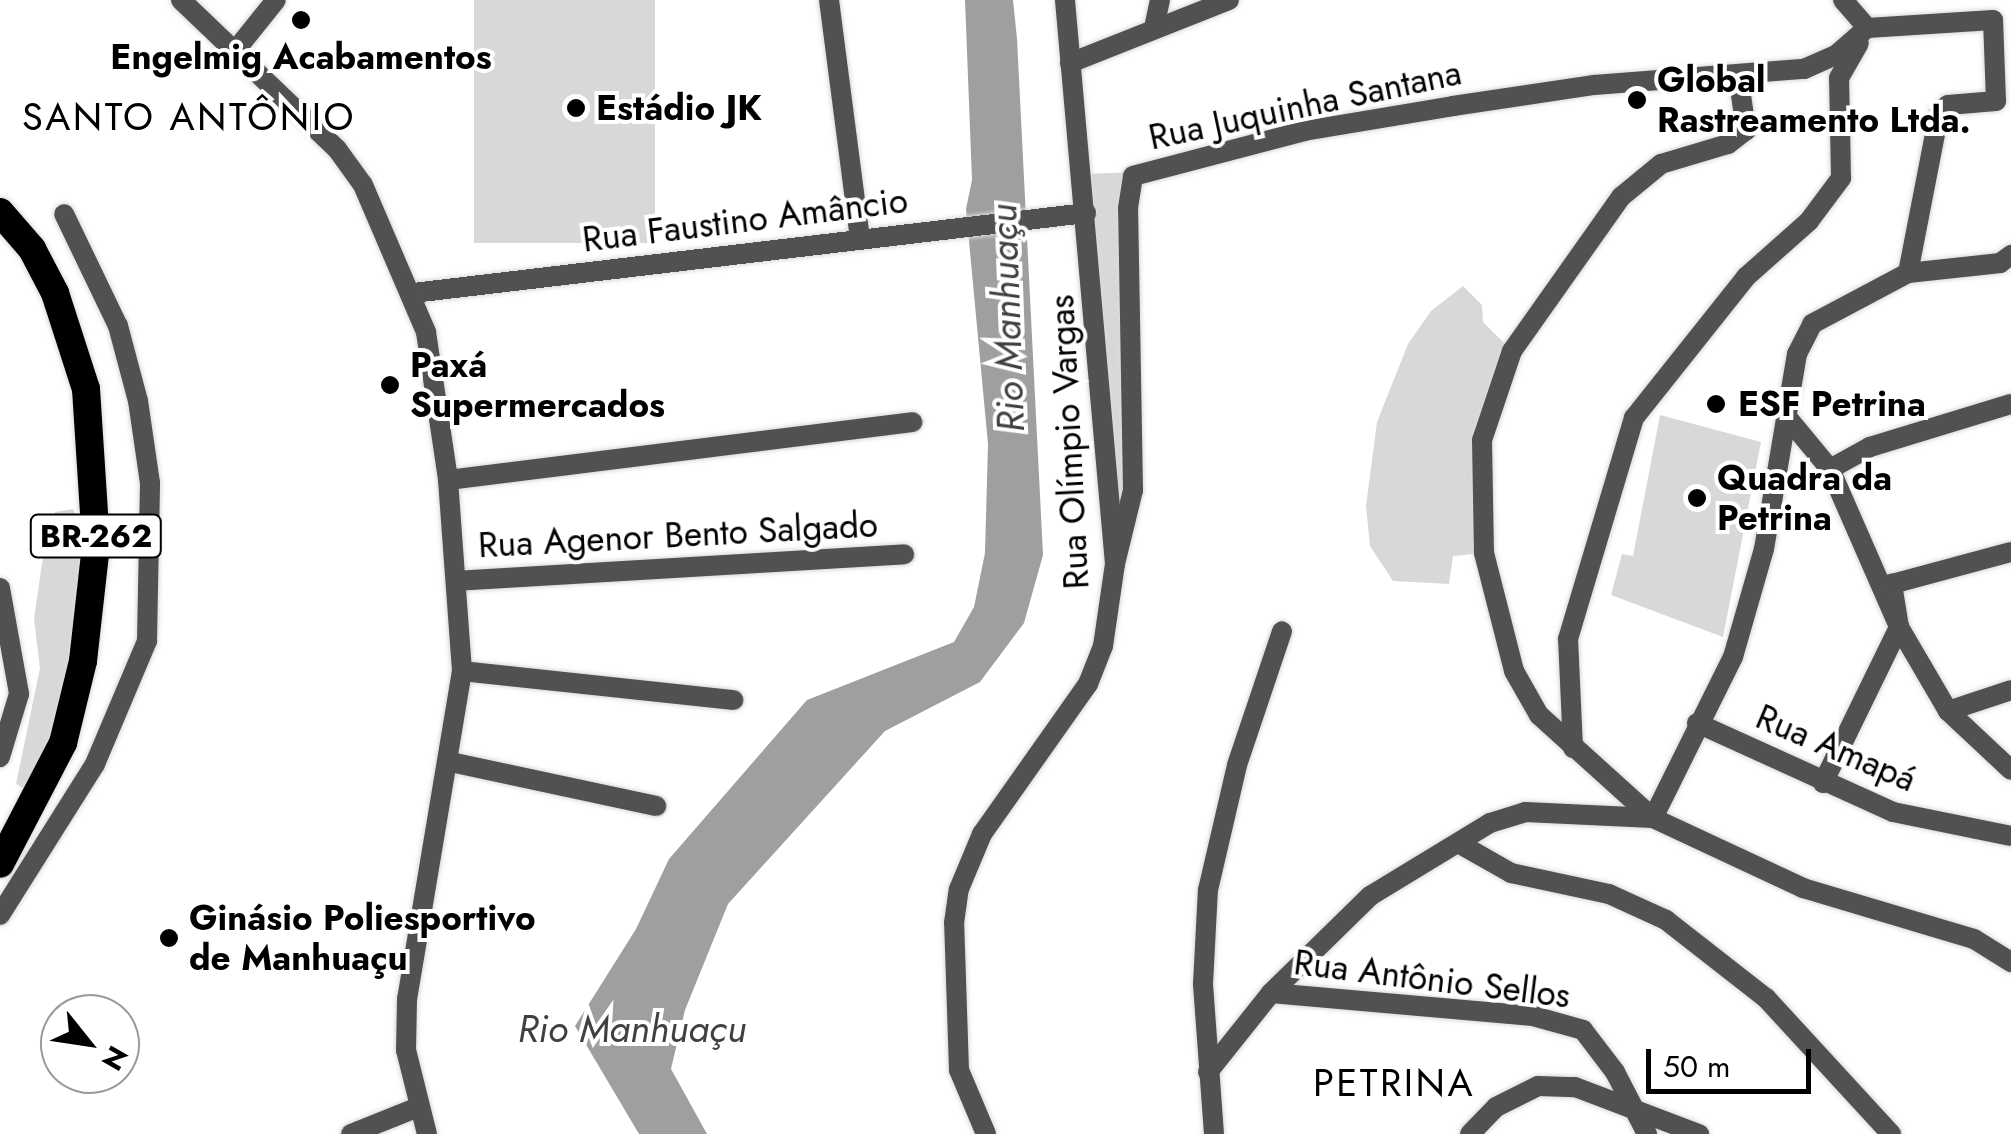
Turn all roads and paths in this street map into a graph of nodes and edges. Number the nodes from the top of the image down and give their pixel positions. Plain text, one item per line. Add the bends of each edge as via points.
1 (181, 0) edge
2 (276, 0) edge
3 (830, 0) edge
4 (1065, 0) edge
5 (1160, 0) edge
6 (1228, 0) edge
7 (1843, 0) edge
8 (1154, 28) junction
9 (1867, 28) junction
10 (235, 51) junction
11 (1070, 64) junction
12 (1738, 74) junction
13 (2004, 103) edge
14 (0, 212) edge
15 (1086, 213) junction
16 (64, 214) dead end
17 (860, 238) junction
18 (2011, 256) edge
19 (1908, 273) junction
20 (413, 293) junction
21 (2011, 404) edge
22 (1786, 416) junction
23 (912, 422) dead end
24 (1830, 470) junction
25 (448, 480) junction
26 (2011, 552) edge
27 (904, 554) dead end
28 (1115, 564) junction
29 (456, 580) junction
30 (0, 588) edge
31 (2, 619) edge
32 (1899, 627) junction
33 (1282, 630) dead end
34 (462, 672) junction
35 (2011, 690) edge
36 (732, 700) dead end
37 (1948, 711) junction
38 (1698, 723) junction
39 (1572, 748) junction
40 (0, 756) edge
41 (452, 762) junction
42 (2011, 770) edge
43 (1822, 783) junction
44 (656, 806) dead end
45 (30, 815) junction
46 (1653, 818) junction
47 (2011, 836) edge
48 (48, 843) junction
49 (1460, 844) junction
50 (0, 864) edge
51 (0, 915) edge
52 (2011, 962) edge
53 (1271, 992) junction
54 (1208, 1072) junction
55 (1632, 1106) junction
56 (416, 1108) junction
57 (351, 1134) edge
58 (427, 1134) edge
59 (986, 1134) edge
60 (1214, 1134) edge
61 (1470, 1134) edge
62 (1647, 1134) edge
63 (1699, 1134) edge
64 (1891, 1134) edge

1 - 10 street
2 - 10 street
3 - 17 street
4 - 11 street, Rua Olímpio Vargas
5 - 8 street
6 - 8 street
7 - 9 street
8 - 11 street
9 - 12 street, Rua Juquinha Santana via 1836,55 1804,69
9 - 13 street via 1993,20
9 - 39 street via 1840,78 1846,148 1841,178 1810,221 1746,277 1634,418 1568,640
10 - 20 street via 354,173
11 - 15 street, Rua Olímpio Vargas
12 - 28 street, Rua Juquinha Santana via 1453,106 1304,132 1133,176 1133,490
12 - 39 street via 1746,130 1728,144 1660,164 1621,197 1512,351 1482,440 1478,500 1497,624 1539,715
13 - 19 street via 1948,105 1938,113
14 - 45 highway, BR-262 via 32,249 55,293 86,389 96,546 79,678 63,743
15 - 17 street, Rua Faustino Amâncio
15 - 28 street, Rua Olímpio Vargas
16 - 48 street via 118,326 138,401 150,483 151,570 147,641 124,708
17 - 20 street, Rua Faustino Amâncio
18 - 19 street via 2000,263
19 - 22 street via 1812,324 1797,354
20 - 25 street via 426,332
21 - 24 street via 1870,447
22 - 24 street
22 - 38 street via 1748,608 1733,658
23 - 25 street
24 - 32 street
25 - 29 street
26 - 32 street via 1892,584
27 - 29 street, Rua Agenor Bento Salgado
28 - 59 street, Rua Olímpio Vargas via 1103,646 1088,684 982,834 959,888 954,923 960,1070
29 - 34 street
30 - 31 street
31 - 40 street via 20,694
32 - 37 street
32 - 43 street
33 - 54 street via 1237,765 1208,890
34 - 36 street
34 - 41 street
35 - 37 street
37 - 42 street
38 - 43 street, Rua Amapá
38 - 46 street
39 - 46 street
41 - 44 street
41 - 56 street via 407,999 406,1050
43 - 47 street, Rua Amapá via 1892,812
45 - 48 street via 44,826
45 - 50 highway, BR-262
46 - 49 street via 1525,812 1490,823
46 - 52 street via 1803,888 1974,939
48 - 51 street
49 - 53 street via 1370,896
49 - 64 street via 1512,873 1609,894 1666,920 1766,998
53 - 54 street
53 - 55 street, Rua Antônio Sellos via 1533,1016 1583,1030
54 - 60 street
55 - 61 street via 1575,1087 1538,1086 1496,1108
55 - 62 street, Rua Antônio Sellos
55 - 63 street
56 - 57 street
56 - 58 street

